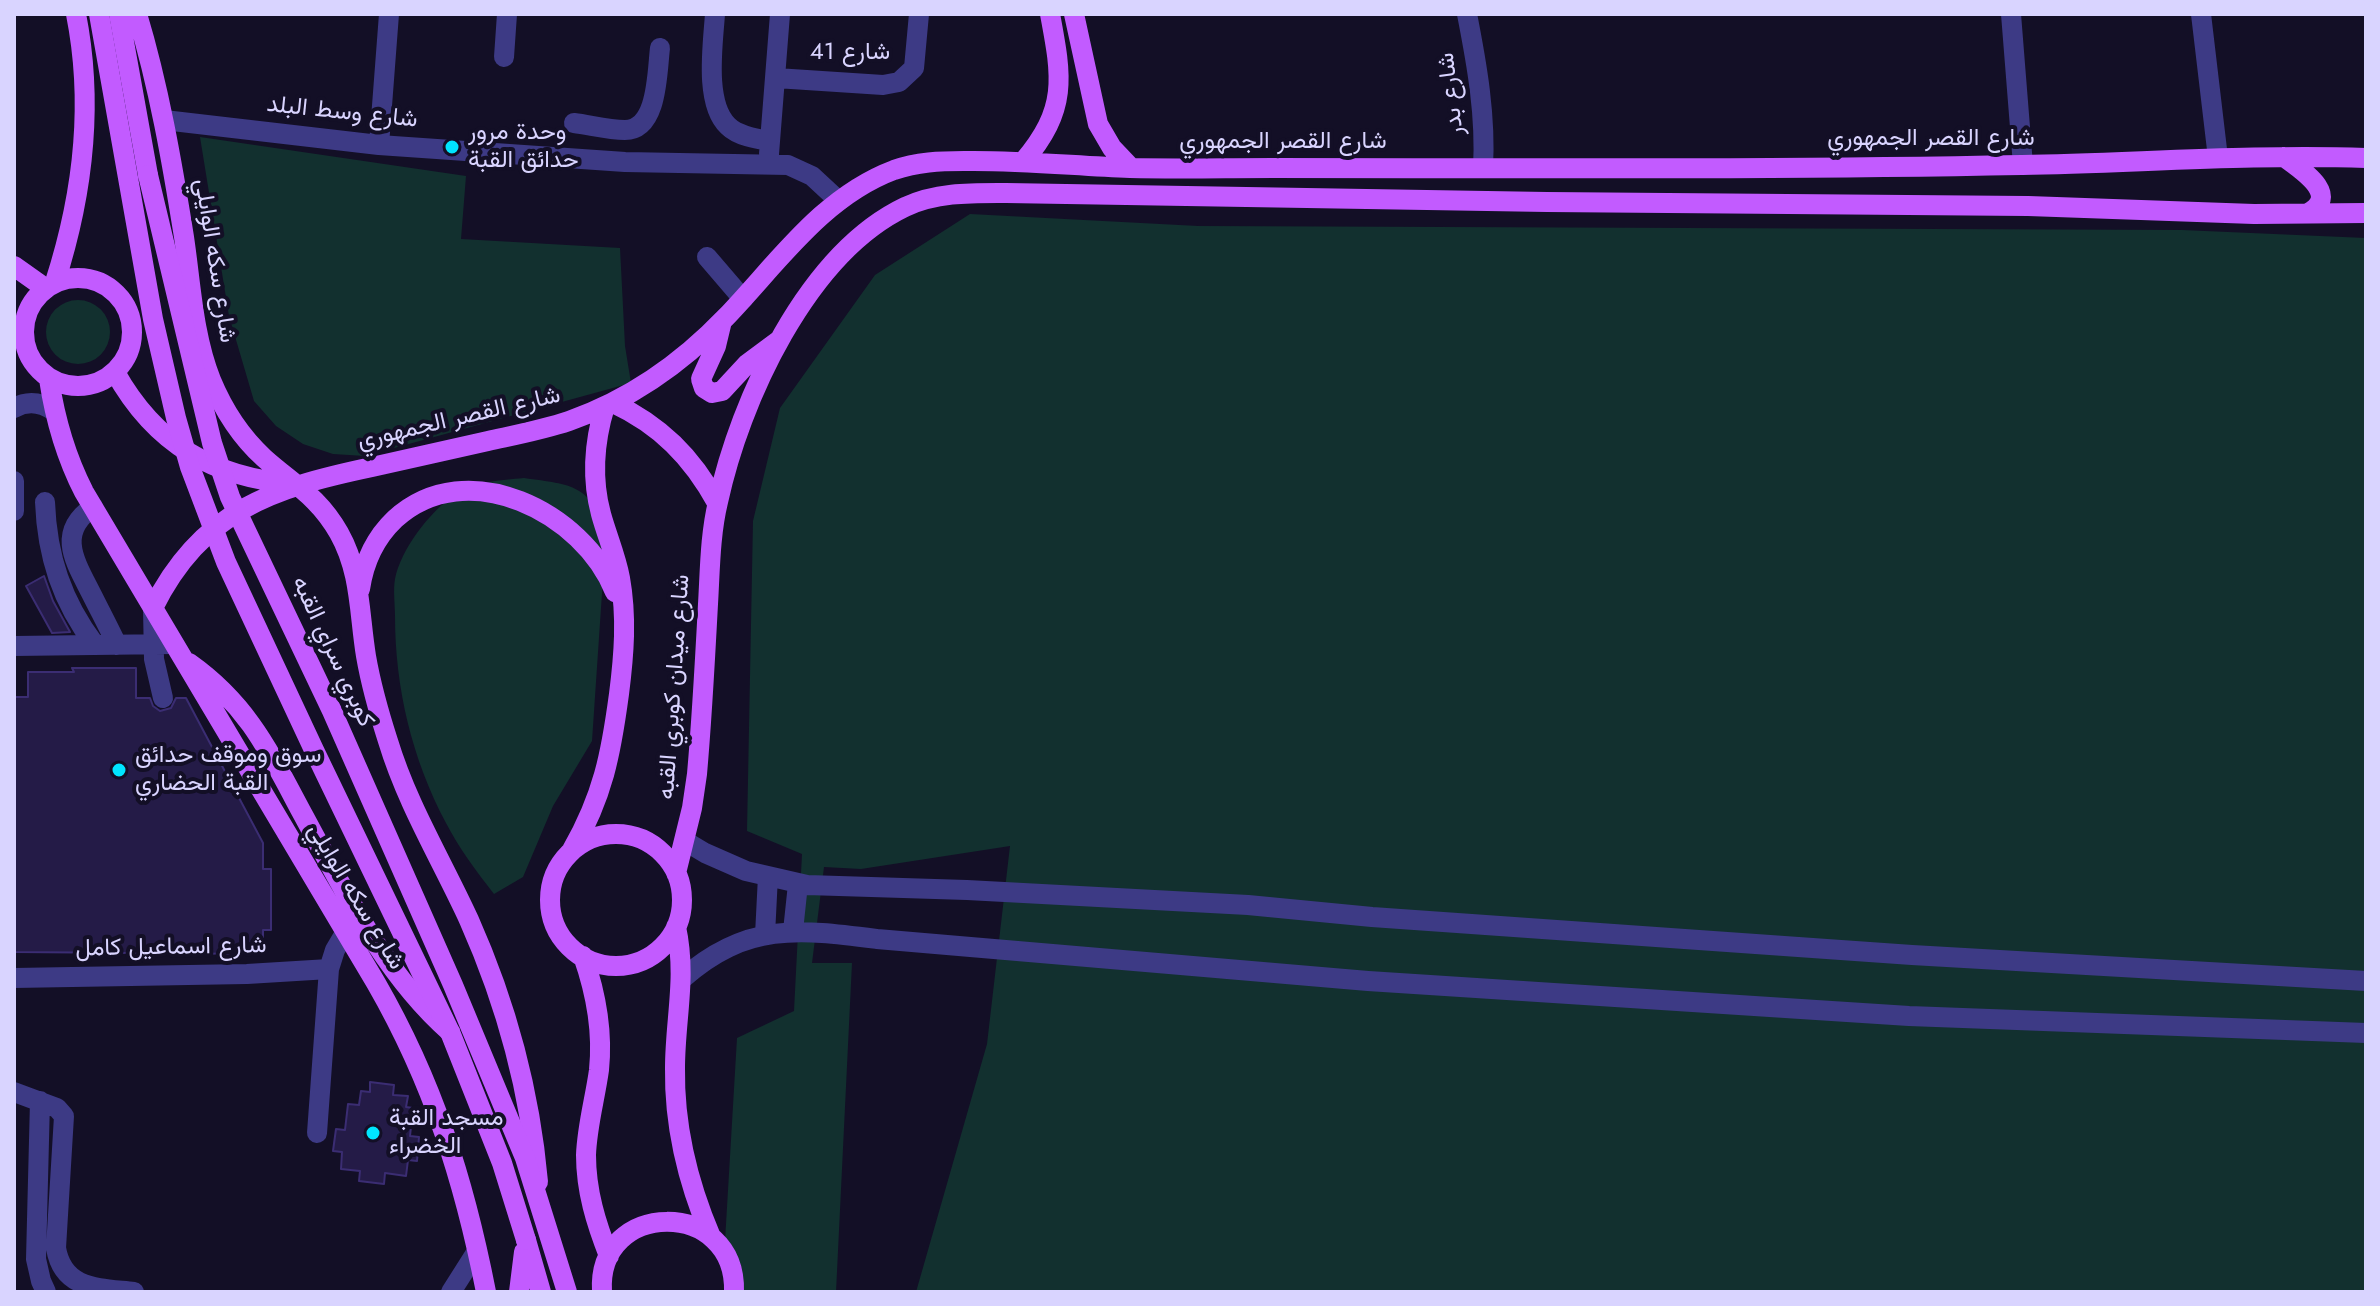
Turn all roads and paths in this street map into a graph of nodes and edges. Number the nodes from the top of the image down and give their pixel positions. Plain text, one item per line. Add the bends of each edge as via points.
1 (76, 14) edge
2 (99, 14) edge
3 (119, 14) edge
4 (137, 14) edge
5 (389, 14) edge
6 (507, 14) edge
7 (715, 14) edge
8 (780, 14) edge
9 (1050, 14) edge
10 (1074, 14) edge
11 (1467, 14) edge
12 (2011, 14) edge
13 (2201, 14) edge
14 (915, 15) edge
15 (660, 48) dead end
16 (504, 57) dead end
17 (776, 78) junction
18 (164, 120) junction
19 (574, 123) dead end
20 (626, 130) junction
21 (770, 141) junction
22 (379, 145) junction
23 (2284, 157) junction
24 (2218, 158) junction
25 (2366, 158) edge
26 (625, 162) junction
27 (1023, 162) junction
28 (768, 163) junction
29 (2023, 165) junction
30 (1131, 168) junction
31 (1483, 168) junction
32 (839, 201) junction
33 (2308, 213) junction
34 (2366, 213) edge
35 (707, 257) dead end
36 (14, 266) edge
37 (50, 285) junction
38 (743, 299) junction
39 (722, 321) junction
40 (19, 335) edge
41 (780, 340) junction
42 (115, 372) junction
43 (49, 379) junction
44 (609, 404) junction
45 (14, 408) edge
46 (54, 411) junction
47 (14, 481) edge
48 (299, 484) junction
49 (45, 502) dead end
50 (717, 503) junction
51 (93, 507) junction
52 (14, 511) edge
53 (360, 593) junction
54 (153, 608) junction
55 (625, 616) junction
56 (95, 645) junction
57 (117, 645) junction
58 (14, 646) edge
59 (178, 650) junction
60 (153, 652) junction
61 (163, 698) dead end
62 (685, 841) junction
63 (572, 850) junction
64 (676, 873) junction
65 (768, 876) junction
66 (798, 884) junction
67 (676, 927) junction
68 (793, 931) junction
69 (345, 933) junction
70 (765, 935) junction
71 (583, 956) junction
72 (329, 969) junction
73 (14, 978) edge
74 (682, 979) junction
75 (2366, 981) edge
76 (450, 1032) junction
77 (2366, 1033) edge
78 (14, 1092) edge
79 (40, 1101) junction
80 (317, 1133) dead end
81 (539, 1202) junction
82 (711, 1237) junction
83 (526, 1240) junction
84 (477, 1251) junction
85 (609, 1256) junction
86 (735, 1291) edge
87 (46, 1292) edge
88 (134, 1292) edge
89 (451, 1292) edge
90 (486, 1292) edge
91 (519, 1292) edge
92 (541, 1292) edge
93 (567, 1292) edge
94 (602, 1292) edge

1 - 37 main road via 85,74 84,144 74,214
2 - 76 main road, bridge via 153,319 190,467 226,562
3 - 81 main road, كوبري سراي القبه, bridge via 148,175 212,443 230,497 453,985
4 - 18 main road, شارع سكه الوايلي
5 - 22 street
6 - 16 street
7 - 21 street via 712,59 718,112 729,127
8 - 17 street
9 - 27 main road via 1058,60 1054,116
10 - 30 main road via 1098,124
11 - 31 street, شارع بدر via 1482,104
12 - 29 street
13 - 24 street
14 - 17 street, شارع 41 via 914,68 899,82
15 - 20 street via 651,111 641,124
17 - 21 street
18 - 22 street, شارع وسط البلد
18 - 48 main road, شارع سكه الوايلي via 210,377 245,438
19 - 20 street
20 - 26 street
21 - 28 street
22 - 26 street, شارع وسط البلد
23 - 24 main road, شارع القصر الجمهوري
23 - 25 main road, شارع القصر الجمهوري
23 - 33 main road via 2319,188 2318,206
24 - 29 main road, شارع القصر الجمهوري
26 - 28 street, شارع وسط البلد
27 - 30 main road, شارع القصر الجمهوري
27 - 32 main road, شارع القصر الجمهوري via 930,161 892,171
28 - 32 street, شارع وسط البلد via 812,176
29 - 31 main road, شارع القصر الجمهوري
30 - 31 main road, شارع القصر الجمهوري
32 - 38 main road, شارع القصر الجمهوري
33 - 34 main road
33 - 41 main road via 956,193 908,206 864,232 819,282
35 - 38 street
36 - 37 main road
37 - 40 main road via 37,295
37 - 42 main road via 78,278 101,283 126,307 131,342
38 - 39 main road, شارع القصر الجمهوري
39 - 41 main road via 701,379 712,393 726,389 747,364
39 - 44 main road, شارع القصر الجمهوري via 659,375
40 - 43 main road via 29,357
41 - 50 main road via 749,402
42 - 43 main road via 83,386
42 - 48 main road, شارع القصر الجمهوري via 150,422 200,459 238,475
43 - 46 main road, شارع سكه الوايلي
44 - 48 main road, شارع القصر الجمهوري via 538,430
44 - 50 main road via 635,413 674,443
44 - 55 main road via 599,428 594,473
45 - 46 street via 38,403
46 - 51 main road, شارع سكه الوايلي via 73,471
47 - 52 street
48 - 53 main road, شارع سكه الوايلي via 339,534
48 - 54 main road, شارع القصر الجمهوري via 245,507 212,529 172,574
49 - 56 street via 57,578
50 - 62 main road, شارع ميدان كوبري القبه via 697,774
51 - 54 main road, شارع سكه الوايلي
51 - 57 street via 75,526 72,553
53 - 55 main road via 371,551 398,517 436,496 479,492 520,501 574,533 601,565
53 - 81 main road, bridge via 372,686 389,747 474,932 508,1024 530,1119
54 - 59 main road, شارع سكه الوايلي
54 - 60 street
55 - 63 main road via 608,765
56 - 57 street
56 - 58 street
57 - 60 street
59 - 60 street
59 - 69 main road, شارع سكه الوايلي
59 - 76 main road via 254,725 352,906 411,991
60 - 61 street
62 - 64 main road, شارع ميدان كوبري القبه
62 - 65 street
63 - 64 main road via 596,837 623,834 660,851
63 - 71 main road via 556,872 550,899 555,926
64 - 67 main road via 681,900
65 - 66 street
65 - 70 street
66 - 68 street
66 - 75 street via 1248,905 1912,955
67 - 71 main road via 660,949 636,962 609,965
67 - 74 main road
68 - 70 street
68 - 77 street via 1368,981 1877,1014
69 - 72 street
69 - 84 main road, شارع سكه الوايلي via 396,1017 427,1083
70 - 74 street via 712,955
71 - 85 main road via 596,1001 600,1046 587,1135 587,1179
72 - 73 street, شارع اسماعيل كامل
72 - 80 street
74 - 82 main road via 675,1056 677,1113 691,1183
76 - 83 main road, bridge
78 - 79 street
79 - 87 street via 36,1259
79 - 88 street via 57,1108 65,1121 56,1248 61,1264 86,1286
81 - 93 main road, كوبري سراي القبه, bridge
82 - 85 main road via 685,1223 655,1222 628,1234
82 - 86 main road via 728,1260
83 - 91 main road
83 - 92 main road
84 - 89 street
84 - 90 main road, شارع سكه الوايلي
85 - 94 main road

